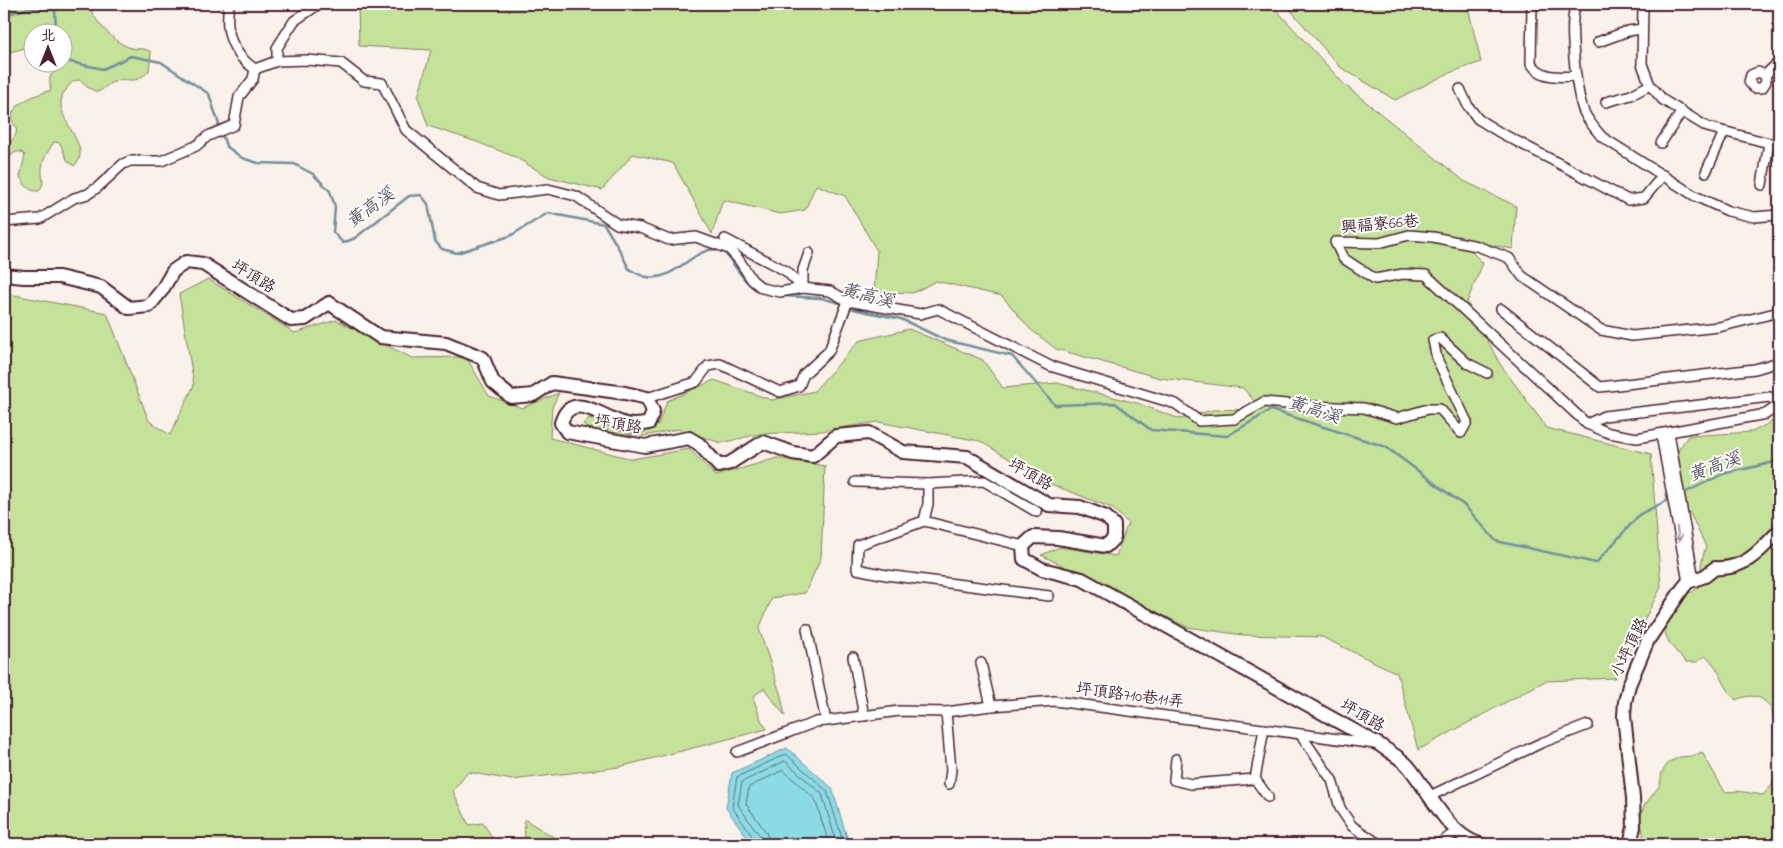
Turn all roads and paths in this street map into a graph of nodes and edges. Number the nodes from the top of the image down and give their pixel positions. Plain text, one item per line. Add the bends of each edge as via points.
1 (227, 4) edge
2 (318, 4) edge
3 (1532, 4) edge
4 (1576, 4) edge
5 (1643, 4) edge
6 (1642, 29) junction
7 (1598, 42) dead end
8 (278, 61) junction
9 (1779, 62) edge
10 (255, 68) junction
11 (1765, 75) dead end
12 (1576, 76) junction
13 (1650, 85) junction
14 (1460, 89) dead end
15 (1606, 102) dead end
16 (1682, 112) junction
17 (1724, 132) junction
18 (1661, 143) dead end
19 (1769, 143) junction
20 (1779, 143) edge
21 (1706, 172) dead end
22 (1663, 175) junction
23 (1762, 185) dead end
24 (1779, 215) edge
25 (4, 222) edge
26 (726, 239) dead end
27 (809, 253) dead end
28 (4, 275) edge
29 (803, 288) junction
30 (848, 302) junction
31 (1501, 309) dead end
32 (1779, 312) edge
33 (1779, 362) edge
34 (1487, 373) dead end
35 (647, 398) junction
36 (1779, 404) edge
37 (1587, 424) junction
38 (1665, 434) junction
39 (855, 482) dead end
40 (928, 484) junction
41 (1037, 512) dead end
42 (924, 521) junction
43 (1779, 531) edge
44 (1023, 546) junction
45 (1691, 581) junction
46 (1049, 596) dead end
47 (807, 629) dead end
48 (854, 658) dead end
49 (981, 664) dead end
50 (991, 706) junction
51 (946, 712) junction
52 (864, 716) junction
53 (826, 721) junction
54 (1588, 725) dead end
55 (1264, 729) junction
56 (1358, 732) junction
57 (1300, 735) junction
58 (1348, 742) junction
59 (1380, 745) junction
60 (737, 752) dead end
61 (1176, 759) dead end
62 (1255, 779) junction
63 (948, 784) dead end
64 (1268, 796) dead end
65 (1430, 796) junction
66 (1457, 831) junction
67 (1379, 844) edge
68 (1439, 844) edge
69 (1480, 844) edge
70 (1630, 844) edge

1 - 10 street via 230,36 237,53
2 - 8 street via 294,20 277,48
3 - 12 street via 1531,63 1534,68 1554,78
4 - 12 street via 1573,22
5 - 6 street
6 - 7 street
6 - 13 street via 1642,64
8 - 10 street
8 - 29 street via 341,63 364,81 382,83 406,130 477,188 499,195 548,190 576,196 617,224 640,228 669,240 696,237 729,249 762,288 780,292
9 - 11 street
10 - 25 street via 253,79 238,97 234,125 161,161 123,164 98,188 40,219
12 - 22 street via 1577,91 1592,126 1602,137
13 - 15 street
13 - 16 street via 1663,100
14 - 22 street via 1478,119 1628,200 1644,198
16 - 17 street via 1707,127
16 - 18 street
17 - 19 street
17 - 21 street
19 - 20 street
19 - 23 street
22 - 24 street via 1695,196 1728,211 1754,217
26 - 29 street via 786,271
27 - 29 street via 803,270
28 - 35 street, 坪頂路 via 59,278 101,287 129,308 149,306 173,271 186,262 203,264 291,320 305,319 329,303 380,337 446,343 483,358 493,382 511,397 533,395 552,383
29 - 30 street via 830,291
30 - 34 street via 920,314 938,309 1050,366 1176,404 1199,421 1234,419 1264,402 1364,408 1397,418 1440,409 1461,433 1467,422 1437,359 1433,340 1440,338 1467,363
30 - 35 street via 829,351 804,374 799,386 780,392 720,364 708,366 696,382
31 - 33 street via 1600,387 1755,369
32 - 37 street, 興福寮66巷 via 1719,327 1632,336 1601,330 1522,276 1509,258 1477,246 1408,235 1379,243 1335,242 1343,258 1375,279 1403,274 1426,275
35 - 44 street, 坪頂路 via 653,410 649,423 638,426 625,424 583,406 570,407 561,423 567,432 645,446 688,438 718,466 730,463 763,442 793,453 814,456 836,436 869,433 903,452 967,457 1049,505 1080,507 1106,516 1114,525 1114,538 1106,546 1033,537
36 - 37 street, 興福寮66巷 via 1770,397 1604,416
36 - 38 street, 興福寮66巷 via 1766,414
37 - 38 street, 興福寮66巷 via 1609,433 1637,438
38 - 45 street
39 - 40 street
40 - 41 street via 984,480
40 - 42 street
42 - 44 street
42 - 46 street via 858,545 857,569
43 - 45 street, 小坪頂路 via 1757,554 1729,569 1715,568 1706,576
44 - 56 street, 坪頂路 via 1024,559 1042,569 1082,579
45 - 70 street, 小坪頂路 via 1648,640 1624,702 1633,798 1634,827
47 - 53 street
48 - 52 street
49 - 50 street
50 - 51 street, 坪頂路710巷11弄
50 - 55 street, 坪頂路710巷11弄 via 1054,701
51 - 52 street, 坪頂路710巷11弄 via 899,711
51 - 63 street via 951,770
52 - 53 street, 坪頂路710巷11弄
53 - 60 street, 坪頂路710巷11弄
54 - 65 street via 1541,742
55 - 57 street, 坪頂路710巷11弄
55 - 62 street
56 - 58 street
56 - 59 street, 坪頂路
57 - 58 street, 坪頂路710巷11弄
57 - 67 street via 1332,780 1340,808 1352,826
58 - 59 street, 坪頂路710巷11弄
59 - 65 street, 坪頂路 via 1407,765
61 - 62 street via 1174,780 1191,784
62 - 64 street
65 - 66 street, 坪頂路
66 - 68 street
66 - 69 street, 坪頂路

